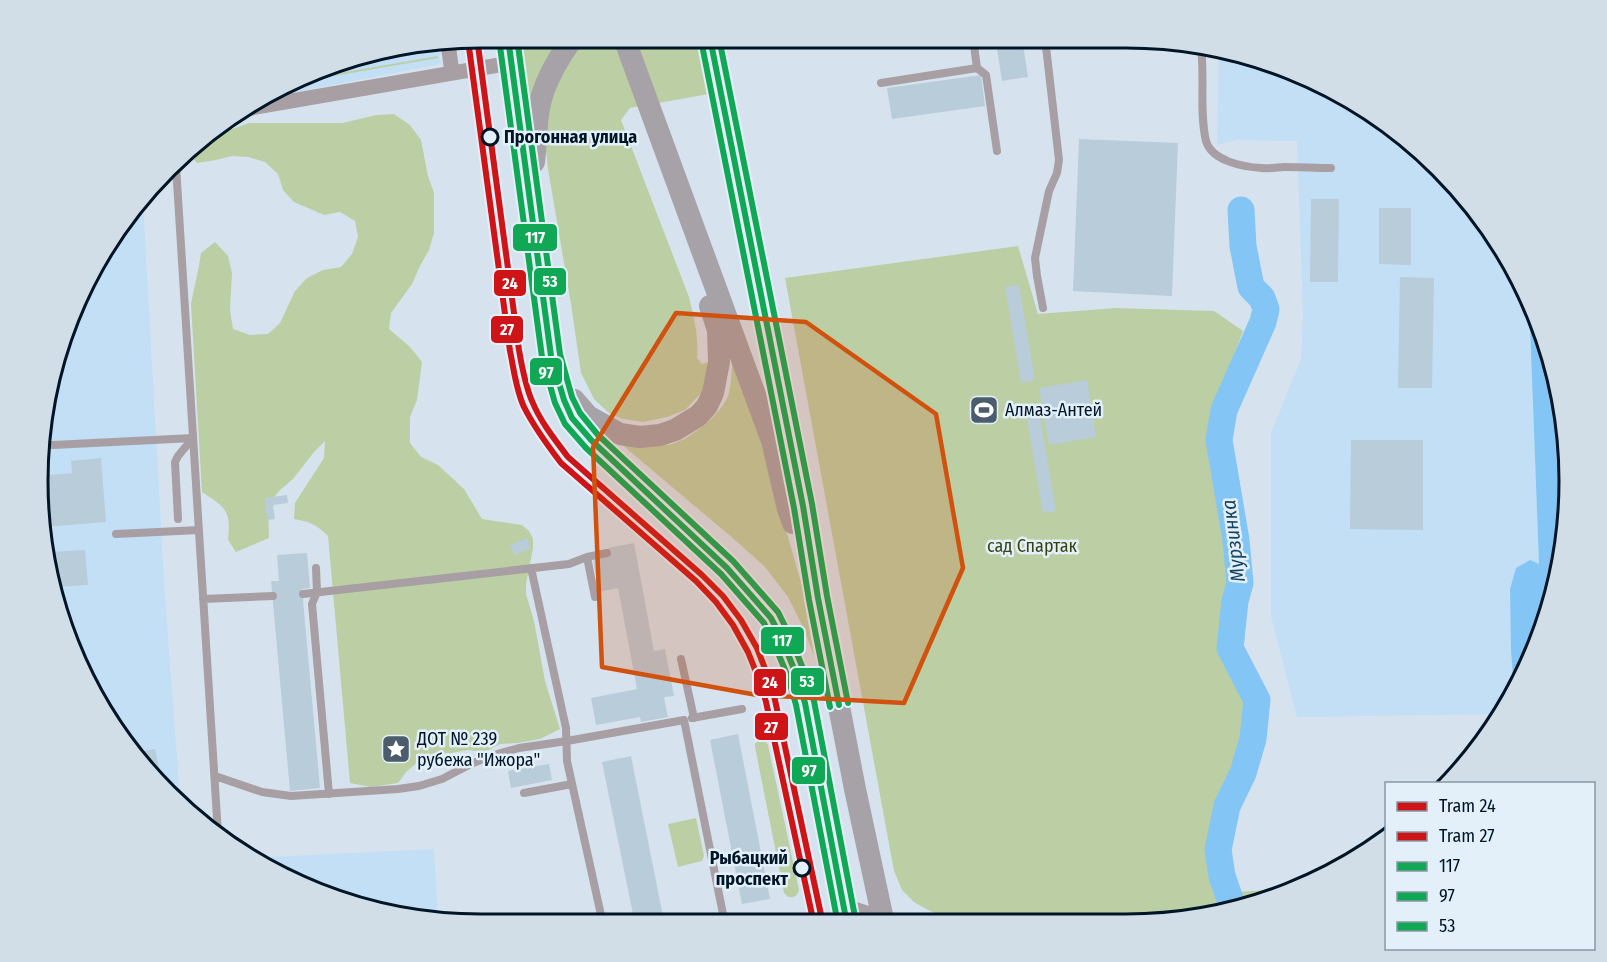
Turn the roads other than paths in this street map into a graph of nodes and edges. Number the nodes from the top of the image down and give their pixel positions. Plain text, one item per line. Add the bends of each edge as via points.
1 (509, 48) edge
2 (566, 48) edge
3 (628, 48) edge
4 (712, 48) edge
5 (974, 48) edge
6 (1046, 48) edge
7 (449, 49) edge
8 (1202, 55) edge
9 (511, 63) junction
10 (977, 68) junction
11 (452, 73) junction
12 (881, 83) dead end
13 (265, 106) edge
14 (997, 151) dead end
15 (1331, 168) dead end
16 (177, 173) edge
17 (531, 202) junction
18 (691, 221) junction
19 (1043, 308) dead end
20 (551, 356) junction
21 (193, 438) junction
22 (53, 445) dead end
23 (178, 519) dead end
24 (199, 530) junction
25 (116, 534) dead end
26 (607, 553) dead end
27 (587, 557) junction
28 (316, 568) dead end
29 (531, 568) junction
30 (318, 592) junction
31 (303, 594) dead end
32 (273, 596) dead end
33 (595, 597) dead end
34 (818, 598) junction
35 (203, 599) junction
36 (681, 658) dead end
37 (742, 710) dead end
38 (694, 718) junction
39 (684, 720) junction
40 (567, 741) junction
41 (215, 776) junction
42 (572, 784) junction
43 (524, 793) dead end
44 (329, 794) junction
45 (218, 825) edge
46 (601, 914) edge
47 (723, 914) edge
48 (846, 914) edge
49 (887, 914) edge

1 - 9 main road
2 - 17 main road via 551,73 538,113
3 - 18 main road
4 - 34 main road
5 - 10 lane
6 - 19 lane via 1059,160 1035,258
7 - 11 street
8 - 15 lane via 1204,126 1213,152 1235,163 1263,168
9 - 11 street
9 - 17 main road
10 - 12 lane
10 - 14 lane via 986,75
11 - 13 street
16 - 21 lane
17 - 20 main road
18 - 20 main road via 695,260 718,330 716,381 707,406 698,416 660,435 620,434 588,416 575,402
18 - 34 main road via 772,441 788,509
20 - 48 main road via 572,418 727,568 771,618 805,703
21 - 22 lane
21 - 23 lane via 174,462
21 - 24 lane
24 - 25 lane
24 - 35 lane
26 - 27 lane
27 - 29 lane via 569,564
27 - 33 lane
28 - 30 lane
29 - 30 lane
29 - 40 lane
30 - 31 lane
30 - 44 lane via 312,604
32 - 35 lane
34 - 49 main road
35 - 41 lane
36 - 38 lane
37 - 38 lane
38 - 39 lane
39 - 40 lane
39 - 47 lane
40 - 42 lane
40 - 44 lane via 494,755 419,786
41 - 44 lane via 262,792 291,796
41 - 45 lane
42 - 43 lane
42 - 46 lane

